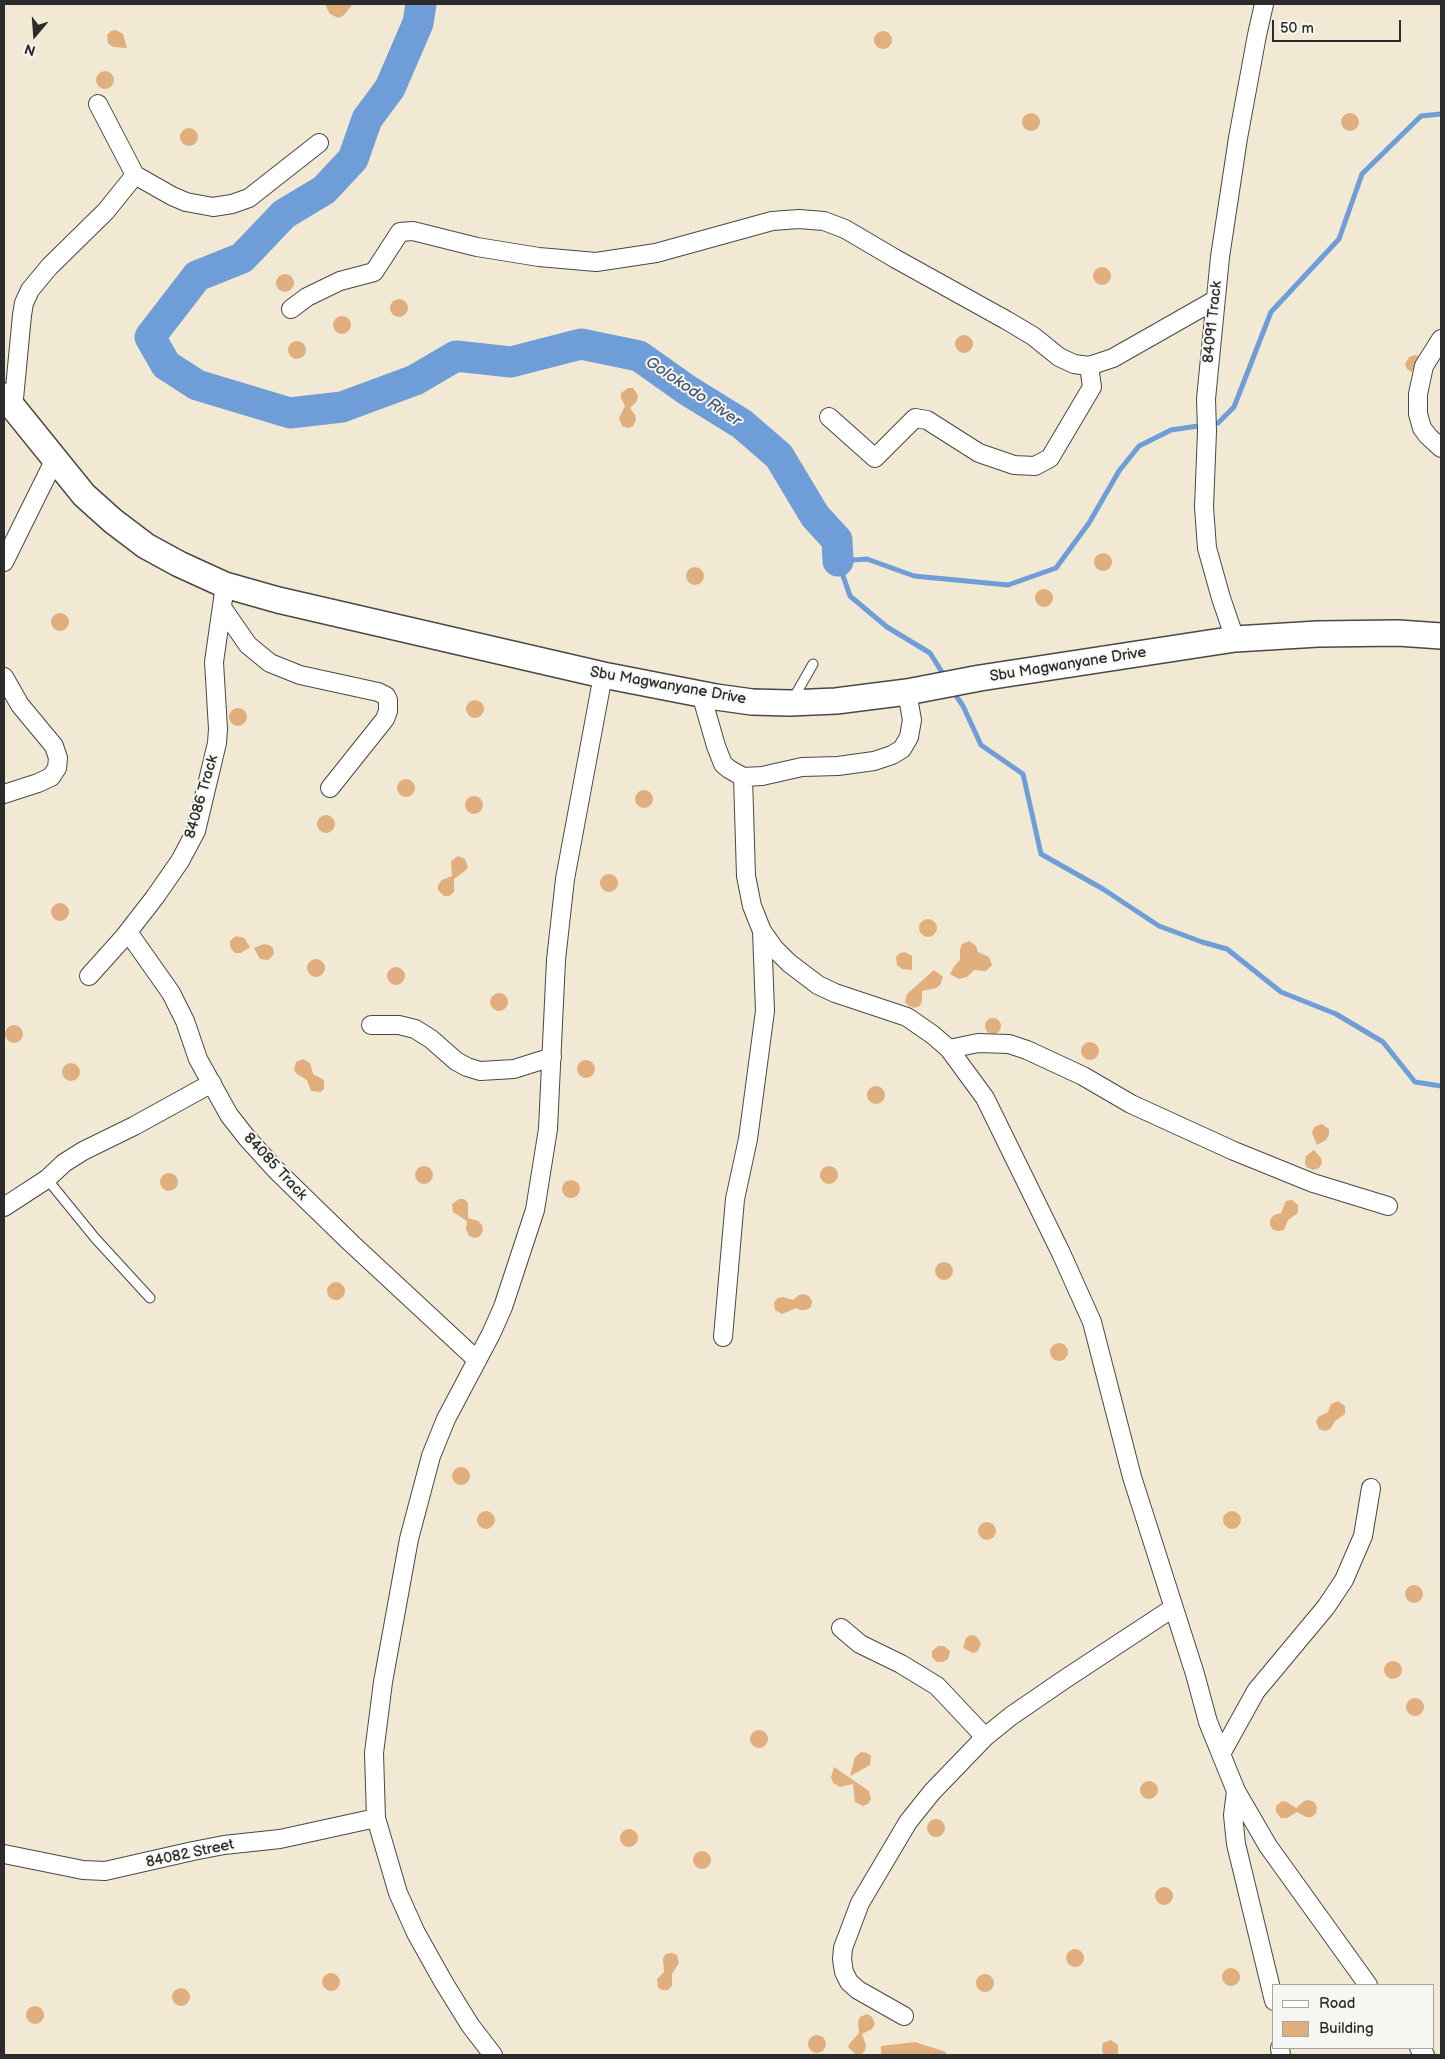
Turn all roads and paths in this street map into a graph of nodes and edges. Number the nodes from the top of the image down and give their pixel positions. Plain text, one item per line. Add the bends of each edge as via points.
1 (1264, 4) edge
2 (98, 104) dead end
3 (319, 143) dead end
4 (136, 175) junction
5 (1215, 300) junction
6 (292, 309) dead end
7 (1441, 339) edge
8 (1089, 366) junction
9 (8, 402) edge
10 (830, 417) dead end
11 (1441, 448) edge
12 (54, 460) junction
13 (9, 538) edge
14 (4, 562) edge
15 (224, 597) junction
16 (1441, 636) edge
17 (1236, 639) junction
18 (813, 664) dead end
19 (603, 675) junction
20 (4, 677) edge
21 (914, 691) junction
22 (701, 694) junction
23 (790, 703) junction
24 (743, 777) junction
25 (330, 788) dead end
26 (4, 794) edge
27 (762, 931) junction
28 (128, 932) junction
29 (89, 976) dead end
30 (371, 1024) dead end
31 (949, 1049) junction
32 (552, 1057) junction
33 (212, 1083) junction
34 (47, 1179) junction
35 (1388, 1206) dead end
36 (4, 1208) edge
37 (150, 1298) dead end
38 (723, 1337) dead end
39 (478, 1360) junction
40 (1371, 1488) dead end
41 (1173, 1608) junction
42 (841, 1628) dead end
43 (985, 1737) junction
44 (1221, 1754) junction
45 (1236, 1791) junction
46 (376, 1818) junction
47 (4, 1854) edge
48 (1367, 1984) edge
49 (1272, 1993) edge
50 (904, 2016) dead end
51 (493, 2055) edge

1 - 5 street, 84091 Track via 1238,138
2 - 4 street
3 - 4 street via 249,198 232,204 213,207 186,202
4 - 9 street via 30,290 24,303
5 - 8 street via 1113,358
5 - 17 street, 84091 Track via 1206,399 1204,506 1208,548 1223,606
6 - 8 street via 307,297 340,281 374,272 400,232 539,257 596,262 656,253 772,221 799,219 845,229 1033,336 1059,357
7 - 11 street via 1424,366 1418,394 1422,428
8 - 10 street via 1092,387 1050,458 1035,466 1014,465 979,453 927,420 915,418 875,458
9 - 12 main road, Sbu Magwanyane Drive
12 - 13 street
12 - 15 main road, Sbu Magwanyane Drive via 84,496 113,521
13 - 14 street
15 - 19 main road, Sbu Magwanyane Drive via 278,600
15 - 25 street via 248,645 270,663 300,675 386,696 388,711 384,719
15 - 28 street, 84086 Track via 214,662 217,743 199,821 180,862
16 - 17 main road, Sbu Magwanyane Drive via 1318,634
17 - 21 main road, Sbu Magwanyane Drive
18 - 23 lane
19 - 22 main road, Sbu Magwanyane Drive
19 - 32 street via 565,879 556,960
20 - 26 street via 20,705 54,746 58,758 57,768 51,776
21 - 23 main road, Sbu Magwanyane Drive
21 - 24 street via 909,737 902,749 892,755 874,761 802,767
22 - 23 main road, Sbu Magwanyane Drive via 752,702
22 - 24 street via 723,764
24 - 27 street via 746,876 752,906
27 - 31 street via 789,964 818,985 907,1017
27 - 38 street via 765,1011 748,1139 735,1199
28 - 29 street, 84086 Track
28 - 33 street, 84085 Track via 171,993 198,1059
30 - 32 street via 415,1029 431,1038 456,1061 480,1071 514,1069
31 - 35 street via 978,1043 1009,1044 1027,1050 1131,1104 1234,1151 1313,1183
31 - 41 street via 985,1098 1082,1298
32 - 39 street via 548,1129 535,1210 503,1306
33 - 34 street via 83,1151
33 - 39 street, 84085 Track via 229,1115 276,1170
34 - 36 street
34 - 37 lane
39 - 46 street via 446,1419 431,1456 409,1539 378,1716 374,1753
40 - 44 street via 1363,1536 1344,1580 1326,1608 1256,1691
41 - 43 street via 1065,1678
41 - 44 street
42 - 43 street via 860,1644 937,1686
43 - 50 street via 908,1822 860,1903 843,1948 844,1972 849,1982
44 - 45 street
45 - 48 street via 1268,1846
45 - 49 street via 1233,1815 1236,1844
46 - 47 street, 84082 Street via 280,1839 193,1851 105,1871 83,1870
46 - 51 street via 398,1893 416,1933 470,2025

